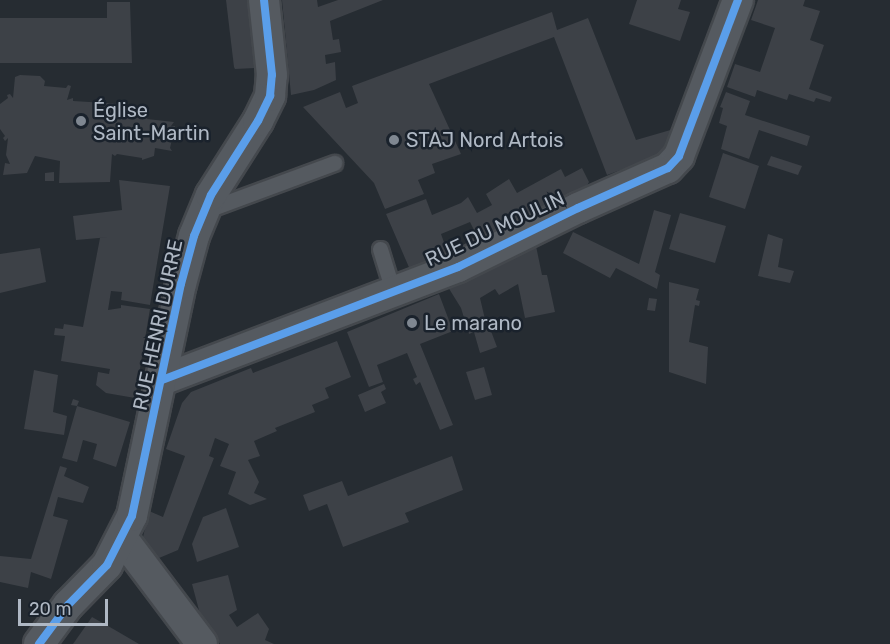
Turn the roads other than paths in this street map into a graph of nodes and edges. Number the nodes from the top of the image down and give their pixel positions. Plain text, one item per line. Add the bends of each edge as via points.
1 (264, 0) edge
2 (738, 0) edge
3 (334, 163) dead end
4 (204, 211) junction
5 (380, 249) dead end
6 (393, 291) junction
7 (162, 380) junction
8 (123, 539) junction
9 (39, 644) edge
10 (202, 644) edge

1 - 4 street, RUE HENRI DURRE via 272,75 270,96
2 - 6 street, RUE DU MOULIN via 680,156 668,168 476,260
3 - 4 lane
4 - 7 street, RUE HENRI DURRE via 186,264
5 - 6 lane
6 - 7 street, RUE DU MOULIN
7 - 8 street, RUE HENRI DURRE via 135,507
8 - 9 street, RUE HENRI DURRE via 102,571
8 - 10 street

